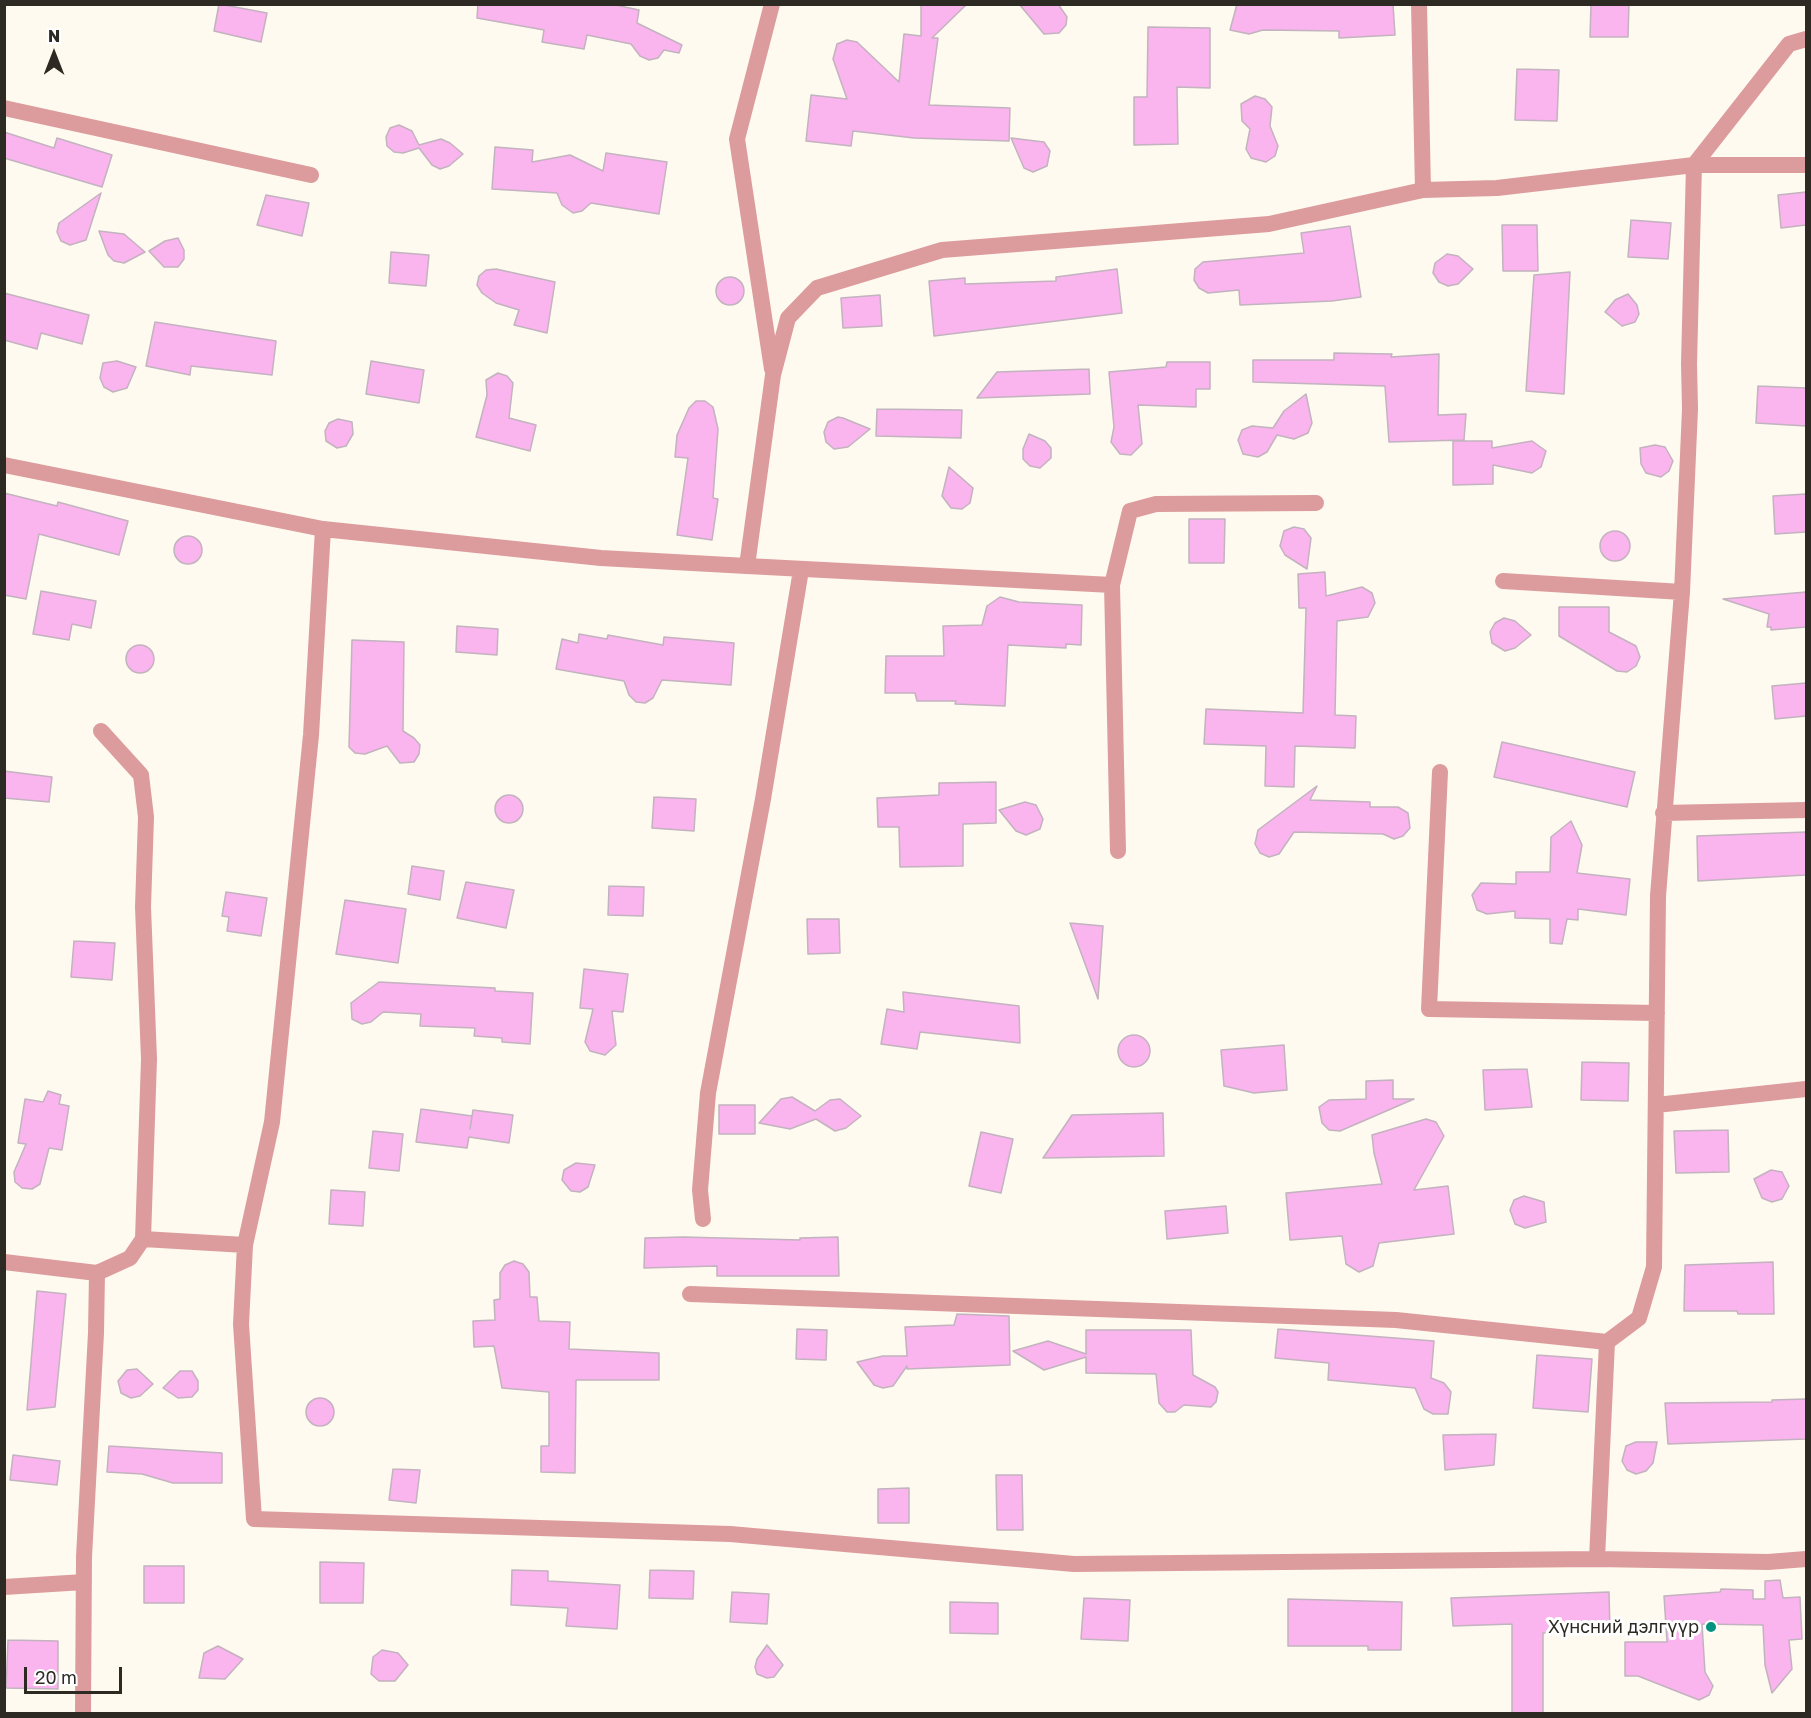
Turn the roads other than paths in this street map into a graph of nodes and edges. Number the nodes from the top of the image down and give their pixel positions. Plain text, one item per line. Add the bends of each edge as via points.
1 (772, 4) edge
2 (1419, 4) edge
3 (1806, 39) edge
4 (4, 108) edge
5 (1694, 165) junction
6 (1806, 165) edge
7 (311, 175) dead end
8 (1423, 190) junction
9 (773, 375) junction
10 (4, 465) edge
11 (1316, 503) dead end
12 (323, 529) junction
13 (747, 566) junction
14 (801, 570) junction
15 (1503, 581) dead end
16 (1112, 585) junction
17 (1682, 592) junction
18 (101, 731) dead end
19 (1440, 772) dead end
20 (1806, 810) edge
21 (1663, 813) junction
22 (1118, 851) dead end
23 (1657, 1013) junction
24 (1806, 1089) edge
25 (1656, 1105) junction
26 (703, 1219) dead end
27 (143, 1239) junction
28 (245, 1245) junction
29 (4, 1262) edge
30 (96, 1273) junction
31 (690, 1294) dead end
32 (1607, 1342) junction
33 (1597, 1559) junction
34 (1806, 1559) edge
35 (84, 1582) junction
36 (4, 1587) edge
37 (83, 1713) edge

1 - 9 street via 738,140
2 - 8 street
3 - 5 street via 1789,44
4 - 7 street
5 - 6 street
5 - 8 street via 1497,188
5 - 17 street
8 - 9 street via 1269,224 942,250 817,288 788,318
9 - 13 street
10 - 12 street
11 - 16 street via 1156,504 1130,512
12 - 13 street via 601,558
12 - 28 street via 310,735 272,1122
13 - 14 street
14 - 16 street
14 - 26 street via 708,1094 700,1190
15 - 17 street
16 - 22 street
17 - 21 street
18 - 27 street via 141,776 146,817 142,907 149,1059
19 - 23 street via 1429,1009
20 - 21 street
21 - 23 street
23 - 25 street
24 - 25 street
25 - 32 street via 1654,1267 1639,1318
27 - 28 street
27 - 30 street via 130,1258
28 - 33 street via 241,1324 254,1519 730,1534 1074,1564
29 - 30 street
30 - 35 street
31 - 32 street via 1396,1320
32 - 33 street
33 - 34 street
35 - 36 street
35 - 37 street

